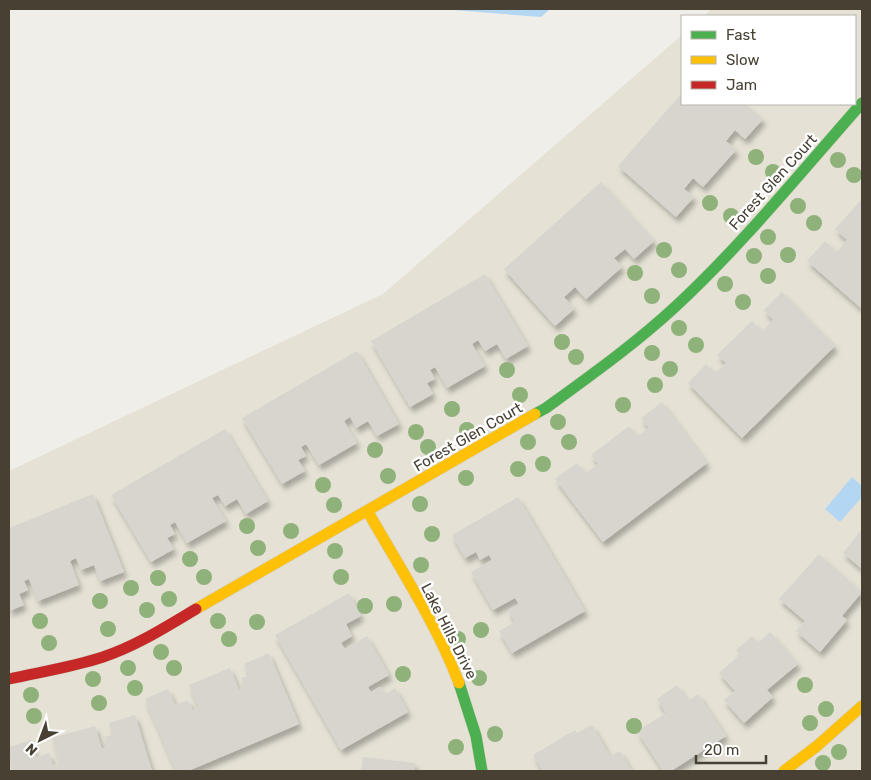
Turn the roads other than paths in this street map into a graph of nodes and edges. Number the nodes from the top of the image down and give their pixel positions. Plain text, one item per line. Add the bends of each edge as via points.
1 (862, 103) edge
2 (368, 512) junction
3 (9, 679) edge
4 (862, 706) edge
5 (482, 771) edge
6 (784, 771) edge

1 - 2 street, Forest Glen Court via 717,266 640,337 546,408
2 - 3 street, Forest Glen Court via 128,646 84,663
2 - 5 street, Lake Hills Drive via 453,666 476,736
4 - 6 street

